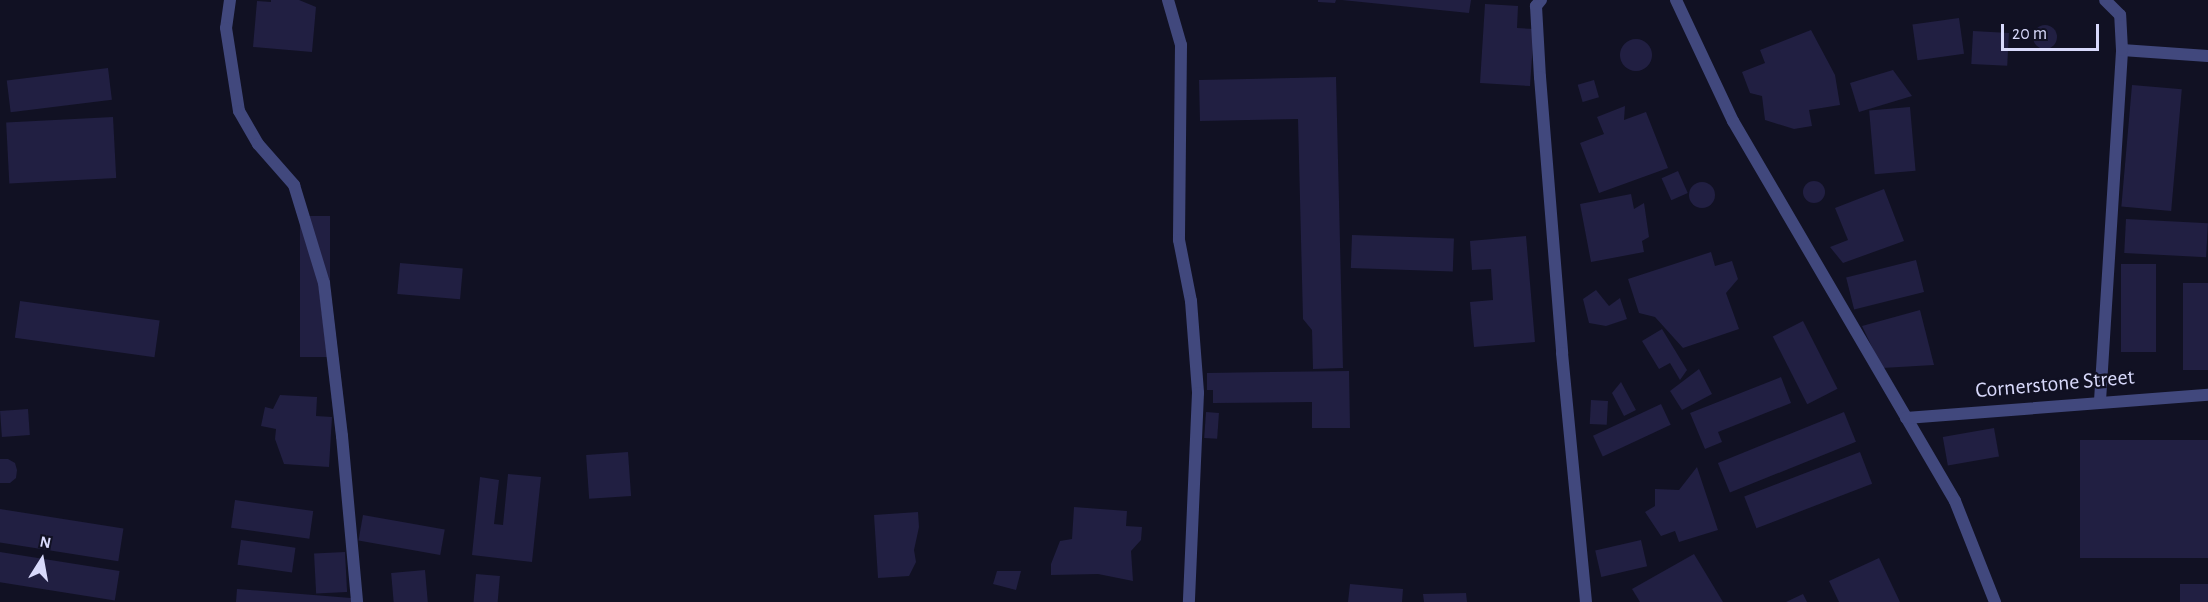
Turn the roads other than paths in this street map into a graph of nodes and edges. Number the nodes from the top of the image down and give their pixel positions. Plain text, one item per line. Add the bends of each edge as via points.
1 (231, 0) edge
2 (1168, 0) edge
3 (1541, 0) edge
4 (1676, 0) edge
5 (2105, 0) edge
6 (2122, 50) junction
7 (2208, 56) edge
8 (2208, 394) edge
9 (2100, 401) junction
10 (1905, 418) junction
11 (357, 602) edge
12 (1189, 602) edge
13 (1586, 602) edge
14 (1995, 602) edge

1 - 11 street via 226,28 239,111 258,144 294,185 324,283
2 - 12 street via 1181,45 1179,240 1191,301 1198,393
3 - 13 street via 1536,6 1540,77
4 - 10 street via 1733,121
5 - 6 street via 2120,15
6 - 7 street
6 - 9 street
8 - 9 street, Cornerstone Street
9 - 10 street, Cornerstone Street
10 - 14 street via 1954,501

